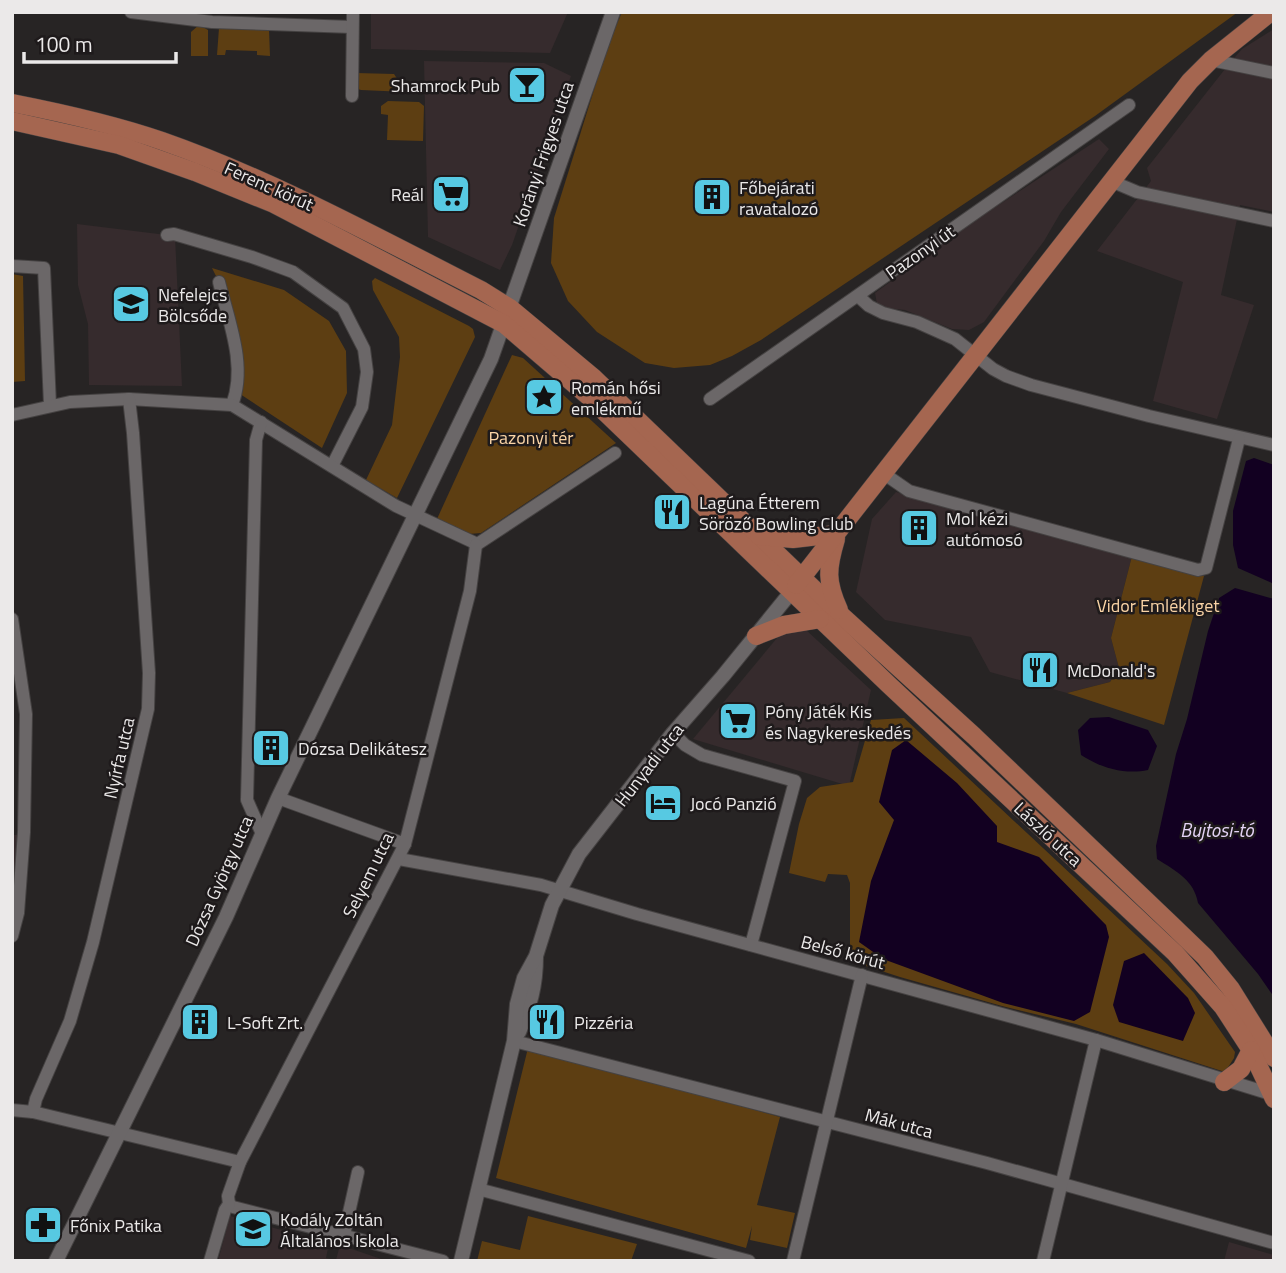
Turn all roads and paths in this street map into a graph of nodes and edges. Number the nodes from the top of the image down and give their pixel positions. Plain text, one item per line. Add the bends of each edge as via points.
1 (131, 12) edge
2 (353, 12) edge
3 (613, 12) edge
4 (1271, 12) edge
5 (352, 27) junction
6 (1211, 60) junction
7 (1274, 73) edge
8 (352, 96) dead end
9 (12, 103) edge
10 (1129, 105) dead end
11 (12, 121) edge
12 (1111, 181) junction
13 (1274, 221) edge
14 (167, 235) dead end
15 (12, 266) edge
16 (219, 282) dead end
17 (858, 296) junction
18 (507, 316) junction
19 (975, 354) junction
20 (129, 399) junction
21 (710, 399) dead end
22 (50, 405) junction
23 (232, 405) junction
24 (12, 415) edge
25 (261, 422) junction
26 (1239, 439) junction
27 (1274, 445) edge
28 (615, 453) dead end
29 (332, 466) junction
30 (883, 473) junction
31 (416, 516) junction
32 (837, 533) junction
33 (759, 536) junction
34 (476, 545) junction
35 (797, 584) junction
36 (842, 616) junction
37 (12, 619) edge
38 (820, 619) junction
39 (756, 636) junction
40 (673, 733) junction
41 (278, 798) junction
42 (262, 834) junction
43 (405, 844) junction
44 (399, 859) junction
45 (559, 891) junction
46 (1136, 905) junction
47 (1167, 933) junction
48 (12, 936) edge
49 (751, 945) junction
50 (862, 975) junction
51 (1096, 1040) junction
52 (514, 1041) junction
53 (1251, 1050) junction
54 (1274, 1058) edge
55 (1224, 1082) junction
56 (1273, 1096) edge
57 (12, 1110) edge
58 (33, 1112) junction
59 (827, 1122) junction
60 (118, 1133) junction
61 (240, 1162) junction
62 (358, 1172) dead end
63 (1062, 1185) junction
64 (478, 1189) junction
65 (229, 1204) junction
66 (344, 1235) junction
67 (1274, 1242) edge
68 (60, 1257) edge
69 (210, 1261) edge
70 (443, 1261) edge
71 (461, 1261) edge
72 (749, 1261) edge
73 (793, 1261) edge
74 (1043, 1261) edge

1 - 5 street via 212,22
2 - 5 street
3 - 18 street, Korányi Frigyes utca
4 - 6 main road
5 - 8 street
6 - 7 street
6 - 12 main road
9 - 18 main road, Ferenc körút via 81,116 162,141 283,190 481,290
10 - 17 street, Pazonyi út
11 - 18 main road, Ferenc körút via 145,153 274,204
12 - 13 street via 1137,192
12 - 19 main road
14 - 29 street via 293,272 344,308 364,349 367,372 362,407
15 - 22 street via 44,268
16 - 23 street via 239,372
17 - 19 street via 883,313 955,339
17 - 21 street, Pazonyi út
18 - 31 street
18 - 33 main road via 594,378
18 - 35 main road via 588,396
19 - 26 street via 993,369 1031,385
19 - 30 main road
20 - 22 street
20 - 23 street
20 - 58 street, Nyírfa utca via 148,709 93,942 70,1021
22 - 24 street
23 - 25 street
25 - 29 street
25 - 42 street via 256,440 247,800
26 - 27 street
26 - 30 street via 1206,568 1198,570 909,491
28 - 34 street
29 - 31 street
30 - 32 main road
31 - 34 street
31 - 41 street, Dózsa György utca
32 - 33 main road via 793,539
32 - 35 main road, Hunyadi utca
32 - 36 main road via 828,579
33 - 35 main road
34 - 43 street, Selyem utca via 470,592
35 - 36 main road, László utca
35 - 38 main road, László utca
35 - 39 street, Hunyadi utca
36 - 46 main road, László utca via 974,736
37 - 48 street via 26,714 24,835
38 - 39 main road
38 - 46 main road, László utca
39 - 40 street, Hunyadi utca
40 - 45 street, Hunyadi utca via 579,855
40 - 49 street via 702,755 795,781
41 - 42 street, Dózsa György utca
41 - 43 street
42 - 60 street, Dózsa György utca via 226,917
43 - 44 street, Selyem utca
44 - 45 street, Belső körút
44 - 61 street, Selyem utca
45 - 49 street, Belső körút
45 - 52 street, Hunyadi utca via 524,978
46 - 47 main road, László utca
47 - 53 main road, László utca
47 - 54 main road, László utca via 1205,957
49 - 50 street, Belső körút
50 - 51 street, Belső körút
50 - 59 street
51 - 55 street, Belső körút
51 - 63 street
52 - 59 street, Mák utca
52 - 64 street, Hunyadi utca
53 - 55 main road via 1241,1069
53 - 56 main road, László utca
55 - 56 street, Belső körút
57 - 58 street
58 - 60 street
59 - 63 street, Mák utca
59 - 73 street
60 - 61 street
60 - 68 street, Dózsa György utca
61 - 65 street, Selyem utca
62 - 66 street
63 - 67 street, Mák utca
63 - 74 street
64 - 71 street, Hunyadi utca
64 - 72 street
65 - 66 street
65 - 69 street, Selyem utca
66 - 70 street

